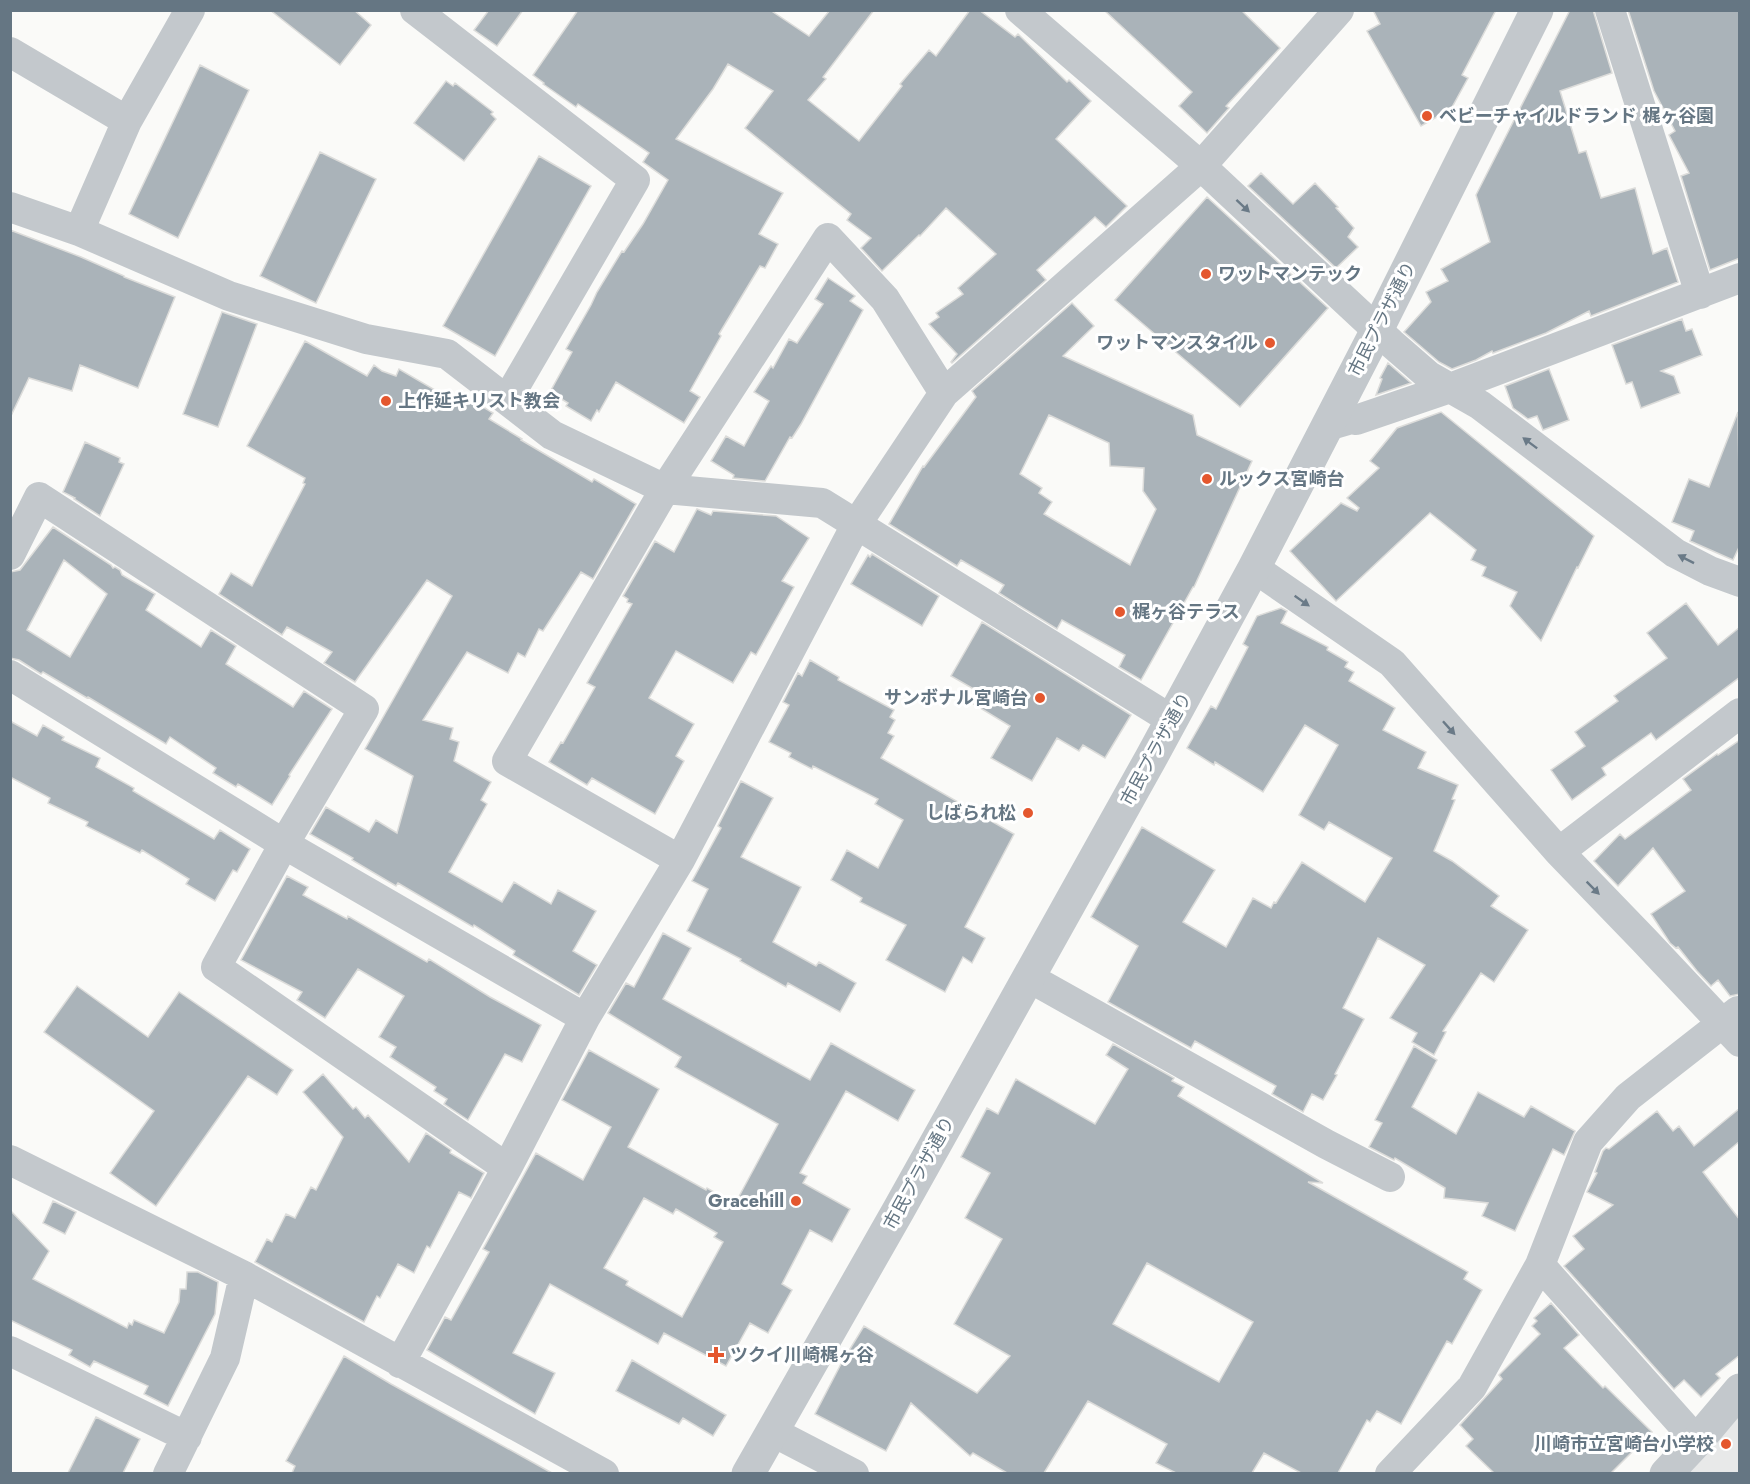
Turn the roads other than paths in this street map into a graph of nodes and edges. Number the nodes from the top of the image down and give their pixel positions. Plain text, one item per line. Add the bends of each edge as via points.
1 (190, 10) edge
2 (415, 10) edge
3 (1020, 10) edge
4 (1339, 10) edge
5 (1537, 10) edge
6 (1610, 10) edge
7 (10, 52) edge
8 (127, 121) junction
9 (1201, 166) junction
10 (10, 207) edge
11 (79, 231) junction
12 (1740, 278) edge
13 (1700, 294) junction
14 (1377, 330) junction
15 (1450, 388) junction
16 (944, 393) junction
17 (507, 400) junction
18 (1327, 426) junction
19 (665, 489) junction
20 (18, 523) edge
21 (856, 525) junction
22 (10, 555) edge
23 (1254, 568) junction
24 (1740, 582) edge
25 (10, 675) edge
26 (1740, 713) edge
27 (1172, 720) junction
28 (284, 844) junction
29 (1559, 852) junction
30 (680, 860) junction
31 (1028, 977) junction
32 (585, 1018) junction
33 (1734, 1025) edge
34 (10, 1160) edge
35 (507, 1168) junction
36 (1390, 1177) dead end
37 (1540, 1265) junction
38 (244, 1276) junction
39 (10, 1351) edge
40 (400, 1363) junction
41 (1740, 1390) edge
42 (773, 1432) junction
43 (187, 1437) junction
44 (1697, 1441) junction
45 (168, 1473) edge
46 (604, 1473) edge
47 (748, 1473) edge
48 (854, 1473) edge
49 (1390, 1473) edge
50 (1666, 1473) edge

1 - 8 street
2 - 17 street via 635,180
3 - 9 street
4 - 9 street
5 - 14 street, 市民プラザ通り
6 - 13 street
7 - 8 street
8 - 11 street
9 -> 14 street
9 - 16 street
10 - 11 street
11 - 17 street via 229,296 366,339 447,354
12 - 13 street
13 - 15 street
14 - 15 street via 1429,376
14 - 18 street, 市民プラザ通り
15 - 18 street
24 -> 15 street via 1675,554 1480,405
16 - 19 street via 885,299 828,238
16 - 21 street
17 - 19 street via 552,435
18 - 23 street, 市民プラザ通り
19 - 21 street via 822,503
19 - 30 street via 507,761
20 - 22 street
20 - 28 street via 39,497 364,709
21 - 27 street
21 - 30 street
23 - 27 street, 市民プラザ通り
23 -> 29 street via 1392,663
25 - 28 street
26 - 29 street
27 - 31 street, 市民プラザ通り
28 - 32 street
28 - 35 street via 216,967
29 -> 33 street
30 - 32 street
31 - 36 street
31 - 42 street, 市民プラザ通り
32 - 35 street
33 - 37 street via 1628,1097 1588,1142
34 - 38 street
35 - 40 street
37 - 44 street
37 - 49 street via 1472,1387
38 - 40 street
38 - 43 street via 225,1358
39 - 43 street
40 - 46 street
41 - 44 street
42 - 47 street, 市民プラザ通り
42 - 48 street
43 - 45 street
44 - 50 street

